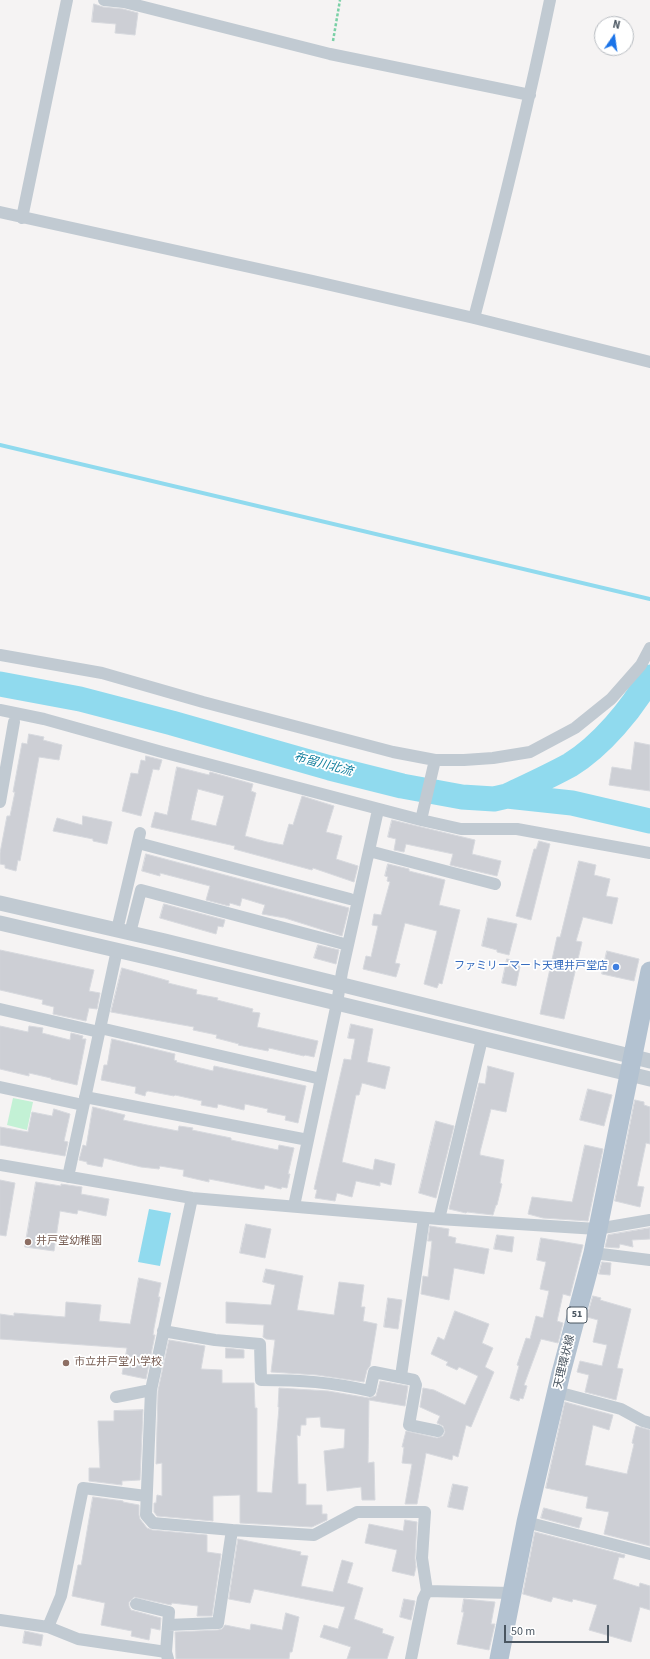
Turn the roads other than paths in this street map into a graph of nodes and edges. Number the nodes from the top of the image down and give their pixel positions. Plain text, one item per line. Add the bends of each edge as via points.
1 (68, 0) edge
2 (104, 0) edge
3 (550, 0) edge
4 (530, 96) junction
5 (0, 212) edge
6 (22, 218) junction
7 (474, 318) junction
8 (650, 362) edge
9 (650, 648) edge
10 (0, 654) edge
11 (0, 710) edge
12 (14, 722) dead end
13 (435, 762) junction
14 (0, 802) edge
15 (378, 810) junction
16 (421, 818) junction
17 (369, 851) junction
18 (650, 853) edge
19 (495, 884) dead end
20 (350, 899) dead end
21 (0, 903) edge
22 (0, 923) edge
23 (123, 932) junction
24 (348, 945) junction
25 (117, 950) junction
26 (650, 971) edge
27 (339, 984) junction
28 (338, 1003) junction
29 (0, 1009) edge
30 (100, 1030) junction
31 (482, 1039) junction
32 (650, 1061) edge
33 (630, 1065) junction
34 (321, 1079) junction
35 (650, 1079) edge
36 (0, 1087) edge
37 (84, 1101) junction
38 (308, 1140) junction
39 (0, 1166) edge
40 (68, 1177) junction
41 (192, 1198) junction
42 (294, 1206) junction
43 (424, 1218) junction
44 (439, 1219) junction
45 (650, 1220) edge
46 (597, 1229) junction
47 (593, 1253) junction
48 (650, 1260) edge
49 (163, 1331) junction
50 (401, 1376) junction
51 (151, 1390) junction
52 (557, 1392) junction
53 (116, 1397) dead end
54 (650, 1423) edge
55 (438, 1431) dead end
56 (146, 1496) junction
57 (526, 1522) junction
58 (232, 1530) junction
59 (650, 1554) edge
60 (427, 1591) junction
61 (511, 1593) junction
62 (136, 1604) dead end
63 (0, 1620) edge
64 (168, 1625) junction
65 (48, 1627) junction
66 (167, 1655) edge
67 (411, 1659) edge
68 (499, 1659) edge

1 - 6 street
2 - 4 street via 124,2 330,54
3 - 4 street
4 - 7 street
5 - 6 street
6 - 7 street
7 - 8 street
9 - 13 street via 641,665 612,699 575,728 530,752 493,758
10 - 13 street via 102,673
11 - 15 street via 44,719
12 - 14 street
13 - 16 street
15 - 16 street
15 - 17 street
16 - 18 street via 462,828 517,829
17 - 19 street
17 - 24 street
20 - 23 street via 139,838
21 - 23 street
22 - 25 street
23 - 24 street via 141,890
23 - 27 street
24 - 27 street
25 - 28 street
25 - 30 street
26 - 33 main road, 天理環状線 / 51
27 - 28 street
27 - 33 street
28 - 31 street
28 - 34 street
29 - 30 street
30 - 34 street
30 - 37 street
31 - 33 street
31 - 44 street
32 - 33 street
33 - 35 street
33 - 46 main road, 天理環状線 / 51
34 - 38 street
36 - 37 street
37 - 38 street
37 - 40 street
38 - 42 street
39 - 40 street
40 - 41 street
41 - 42 street
41 - 49 street
42 - 43 street
43 - 44 street
43 - 50 street
44 - 46 street
45 - 46 street
46 - 47 main road, 天理環状線 / 51
47 - 48 street
47 - 52 main road, 天理環状線 / 51
49 - 50 street via 215,1340 260,1344 261,1380 303,1380 370,1391 374,1372
49 - 51 street
50 - 55 street via 414,1380 416,1385 409,1425
51 - 53 street
51 - 56 street
52 - 54 street via 621,1409
52 - 57 main road, 天理環状線 / 51
56 - 58 street via 146,1515 153,1523
56 - 65 street via 83,1488 61,1596
57 - 59 street
57 - 61 main road, 天理環状線 / 51
58 - 60 street via 314,1535 357,1512 425,1512 422,1558
58 - 64 street via 218,1623
60 - 61 street
60 - 67 street via 423,1599
61 - 68 main road, 天理環状線 / 51
62 - 64 street via 169,1612
63 - 65 street
64 - 66 street
65 - 66 street via 78,1639

